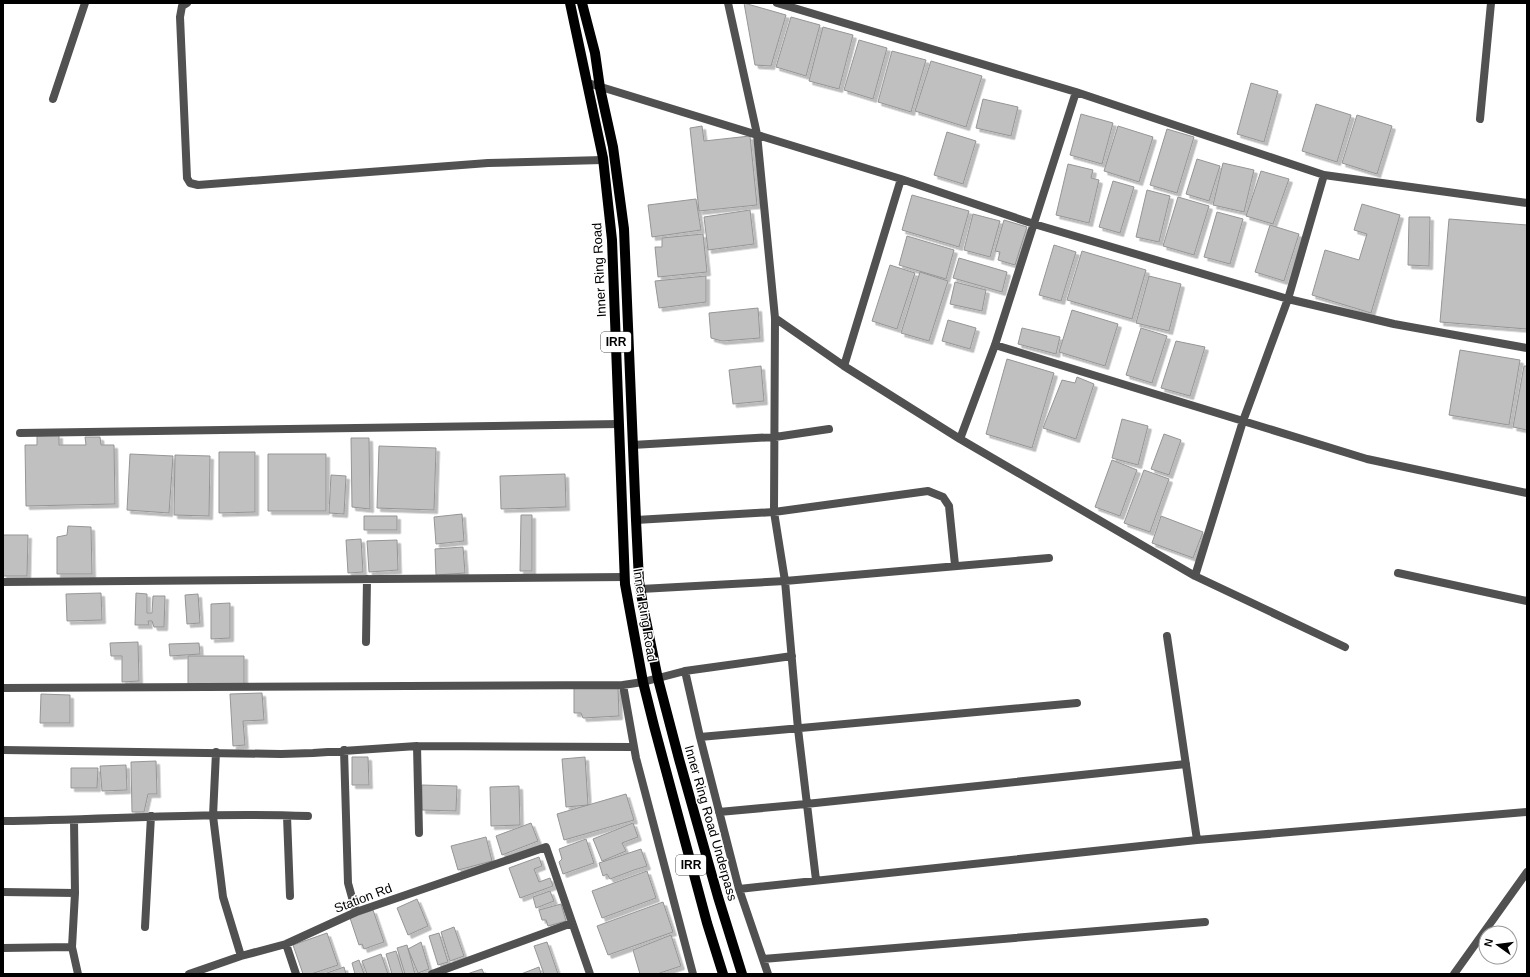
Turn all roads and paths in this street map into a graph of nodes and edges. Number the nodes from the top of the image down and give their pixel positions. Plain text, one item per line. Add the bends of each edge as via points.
1 (85, 3) edge
2 (187, 3) edge
3 (570, 3) edge
4 (582, 3) edge
5 (728, 3) edge
6 (777, 3) edge
7 (1491, 3) edge
8 (588, 83) junction
9 (600, 88) junction
10 (1076, 92) junction
11 (53, 99) dead end
12 (1480, 120) dead end
13 (757, 134) junction
14 (603, 160) junction
15 (1324, 175) junction
16 (901, 179) junction
17 (1527, 203) edge
18 (1034, 224) junction
19 (1288, 299) junction
20 (775, 318) junction
21 (995, 346) junction
22 (1527, 348) edge
23 (844, 366) junction
24 (1243, 421) junction
25 (619, 424) junction
26 (829, 429) dead end
27 (20, 433) dead end
28 (775, 437) junction
29 (960, 439) junction
30 (632, 445) junction
31 (1527, 493) edge
32 (774, 512) junction
33 (636, 520) junction
34 (1049, 558) dead end
35 (955, 565) junction
36 (1398, 574) dead end
37 (625, 576) junction
38 (1194, 576) junction
39 (367, 579) junction
40 (785, 581) junction
41 (3, 582) edge
42 (641, 589) junction
43 (1527, 601) edge
44 (1166, 636) dead end
45 (366, 642) dead end
46 (1346, 647) dead end
47 (792, 656) junction
48 (686, 671) junction
49 (658, 679) junction
50 (643, 682) junction
51 (623, 685) junction
52 (3, 688) edge
53 (1076, 704) dead end
54 (798, 729) junction
55 (700, 737) junction
56 (417, 746) junction
57 (634, 747) junction
58 (3, 750) edge
59 (344, 750) junction
60 (216, 752) junction
61 (1186, 764) junction
62 (806, 804) junction
63 (719, 812) junction
64 (1527, 812) edge
65 (151, 816) junction
66 (213, 816) junction
67 (287, 816) junction
68 (308, 816) dead end
69 (74, 820) junction
70 (3, 821) edge
71 (418, 833) dead end
72 (1197, 840) junction
73 (1527, 872) edge
74 (816, 880) junction
75 (739, 888) junction
76 (3, 892) edge
77 (75, 894) junction
78 (290, 896) dead end
79 (356, 912) junction
80 (1205, 922) dead end
81 (572, 923) junction
82 (145, 927) dead end
83 (286, 944) junction
84 (72, 947) junction
85 (3, 948) edge
86 (241, 956) junction
87 (763, 959) junction
88 (690, 973) edge
89 (78, 974) edge
90 (189, 974) edge
91 (296, 974) edge
92 (432, 974) edge
93 (590, 974) edge
94 (723, 974) edge
95 (742, 974) edge
96 (768, 974) edge
97 (1454, 974) edge

1 - 11 street
2 - 14 street via 182,6 180,17 187,178 190,183 198,185 488,163
3 - 8 main road, Inner Ring Road / IRR
4 - 9 main road, Inner Ring Road / IRR via 595,53
5 - 13 street
6 - 10 street
7 - 12 street
8 - 9 street
8 - 14 main road, Inner Ring Road / IRR
9 - 13 street
9 - 30 main road, Inner Ring Road / IRR via 613,146 622,216
10 - 15 street
10 - 18 street
13 - 16 street
13 - 20 street
14 - 25 main road, Inner Ring Road / IRR via 612,240
15 - 17 street
15 - 19 street
16 - 18 street
16 - 23 street
18 - 19 street
18 - 21 street
19 - 22 street via 1394,324
19 - 24 street
20 - 23 street
20 - 28 street
21 - 24 street
21 - 29 street
23 - 29 street
24 - 31 street via 1367,459
24 - 38 street
25 - 27 street
25 - 37 main road, Inner Ring Road / IRR
26 - 28 street
28 - 30 street
28 - 32 street
29 - 38 street
30 - 33 main road, Inner Ring Road / IRR
32 - 33 street
32 - 35 street via 928,492 943,497 949,506
32 - 40 street
33 - 42 main road, Inner Ring Road / IRR
34 - 35 street
35 - 40 street
36 - 43 street
37 - 39 street
37 - 50 main road, Inner Ring Road / IRR
38 - 46 street
39 - 41 street
39 - 45 street
40 - 42 street
40 - 47 street
42 - 49 main road, Inner Ring Road / IRR
44 - 61 street
47 - 48 street
47 - 54 street
48 - 49 street
48 - 55 street
49 - 50 street
49 - 95 main road, Inner Ring Road Underpass / IRR
50 - 51 street
50 - 94 main road, IRR
51 - 52 street
51 - 57 street
53 - 54 street
54 - 55 street
54 - 62 street
55 - 63 street
56 - 57 street
56 - 59 street
56 - 71 street
57 - 88 street
58 - 60 street
59 - 60 street via 281,754
59 - 79 street via 348,883
60 - 66 street
61 - 62 street
61 - 72 street
62 - 63 street
62 - 74 street
63 - 75 street
64 - 72 street
65 - 66 street
65 - 69 street
65 - 82 street
66 - 67 street
66 - 86 street via 224,897
67 - 68 street
67 - 78 street
69 - 70 street
69 - 77 street
72 - 74 street
73 - 97 street
74 - 75 street
75 - 87 street
76 - 77 street
77 - 84 street
79 - 81 street, Station Rd via 546,846
79 - 83 street, Station Rd
80 - 87 street
81 - 92 street
81 - 93 street
83 - 86 street, Station Rd
83 - 91 street
84 - 85 street
84 - 89 street
86 - 90 street, Station Rd
87 - 96 street

